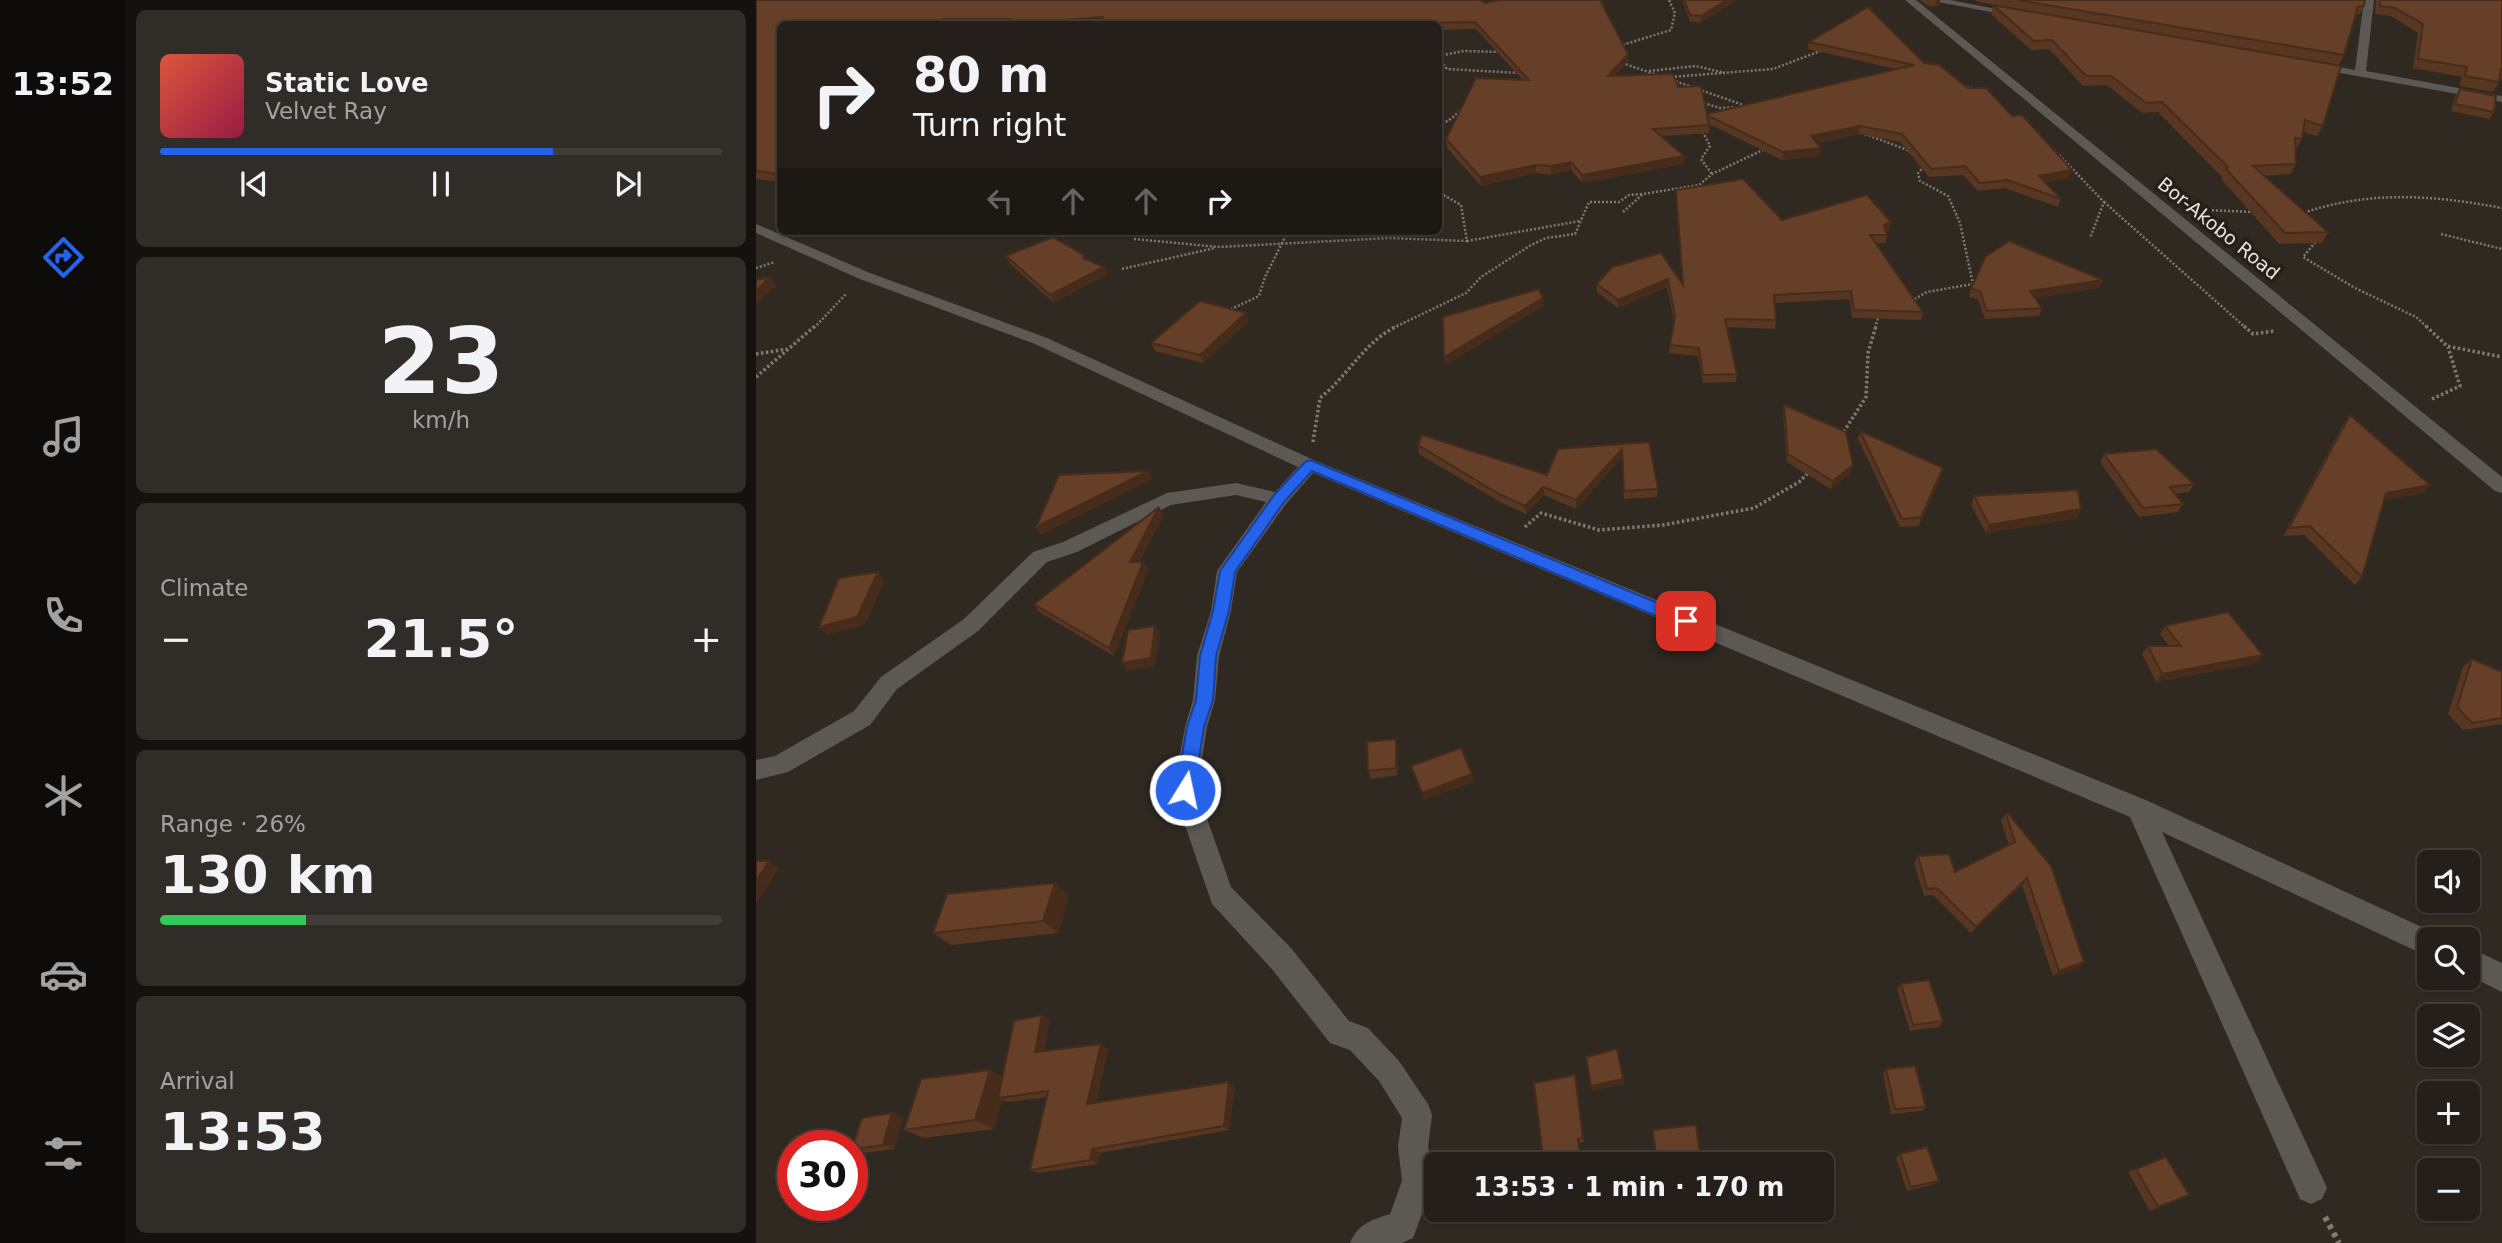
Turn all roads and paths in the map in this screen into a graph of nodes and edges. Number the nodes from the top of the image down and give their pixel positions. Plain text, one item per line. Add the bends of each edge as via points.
1 (1669, 0) edge
2 (1910, 0) edge
3 (1933, 0) edge
4 (2369, 0) edge
5 (2027, 16) edge
6 (1618, 46) edge
7 (1833, 47) edge
8 (1508, 51) edge
9 (1442, 56) edge
10 (1442, 62) edge
11 (1613, 62) edge
12 (2295, 62) edge
13 (1647, 72) junction
14 (1528, 73) edge
15 (1726, 73) junction
16 (2360, 74) junction
17 (1666, 78) junction
18 (1654, 80) edge
19 (1957, 87) edge
20 (1979, 87) edge
21 (2502, 99) edge
22 (1693, 102) edge
23 (1468, 106) edge
24 (1696, 120) edge
25 (1448, 121) junction
26 (1461, 121) edge
27 (1442, 123) edge
28 (1857, 131) edge
29 (1775, 145) edge
30 (1917, 153) edge
31 (1934, 155) edge
32 (2056, 163) edge
33 (1712, 174) junction
34 (1442, 194) edge
35 (1643, 194) junction
36 (2105, 202) junction
37 (2502, 208) edge
38 (2168, 211) junction
39 (1623, 212) dead end
40 (2257, 212) edge
41 (1581, 221) junction
42 (2304, 222) edge
43 (756, 228) edge
44 (2316, 228) edge
45 (2441, 234) dead end
46 (1286, 235) edge
47 (2090, 238) dead end
48 (1134, 239) dead end
49 (1467, 241) junction
50 (1281, 244) junction
51 (1219, 247) junction
52 (2502, 248) edge
53 (1122, 269) dead end
54 (865, 276) junction
55 (1903, 305) edge
56 (1890, 311) edge
57 (1225, 312) edge
58 (2308, 326) junction
59 (2447, 346) junction
60 (788, 349) junction
61 (756, 354) edge
62 (2502, 357) edge
63 (756, 377) edge
64 (2409, 410) junction
65 (1840, 437) edge
66 (1310, 465) junction
67 (1816, 465) edge
68 (2502, 486) edge
69 (1279, 499) junction
70 (1510, 548) junction
71 (756, 769) edge
72 (2139, 809) junction
73 (2417, 938) edge
74 (2480, 967) edge
75 (2502, 978) edge
76 (2311, 1188) dead end
77 (1366, 1243) edge

1 - 6 path via 1675,13 1671,30
2 - 38 street, Bor-Akobo Road
3 - 5 street
4 - 16 street
7 - 15 path via 1773,69
8 - 9 path
10 - 14 path via 1447,69
11 - 13 path
12 - 16 street
13 - 15 path via 1686,64
13 - 17 path
13 - 18 path
15 - 17 path
16 - 21 street
17 - 22 path via 1749,107 1720,108
19 - 20 path
23 - 25 path
24 - 33 path via 1710,146 1701,159
25 - 26 path
25 - 27 path
28 - 30 path
29 - 33 path
31 - 55 path via 1918,173 1920,181 1948,196 1960,223 1973,284 1927,292
32 - 36 path via 2068,164
33 - 35 path via 1699,185
34 - 49 path via 1461,205
35 - 39 path
35 - 41 path via 1619,202 1589,202
36 - 47 path
36 - 58 path via 2253,334
37 - 42 path via 2422,194 2316,207 2292,217
38 - 40 path
38 - 58 street, Bor-Akobo Road
41 - 49 path
41 - 66 path via 1575,234 1531,245 1481,276 1466,293 1376,338 1338,384 1320,398
43 - 54 street
44 - 59 path via 2319,239 2303,257 2416,317
45 - 52 path
46 - 50 path
48 - 51 path
49 - 50 path via 1388,238
50 - 51 path
50 - 57 path via 1259,296
51 - 53 path
54 - 60 path
54 - 66 street via 1041,341
56 - 65 path via 1878,318 1868,353 1866,397
58 - 64 street, Bor-Akobo Road
59 - 62 path
59 - 64 path via 2460,386
60 - 61 path
60 - 63 path
64 - 68 street, Bor-Akobo Road
66 - 69 street
66 - 70 street
67 - 70 path via 1799,482 1754,509 1599,530 1541,513
69 - 71 street via 1236,489 1167,499 1041,557 971,625 889,683 862,718 780,765
69 - 77 street via 1227,571 1185,790 1221,895 1281,958 1340,1032 1358,1038 1389,1071 1417,1115 1413,1147 1418,1181 1402,1227 1375,1235
70 - 72 street
72 - 73 street
72 - 76 street
74 - 75 street

